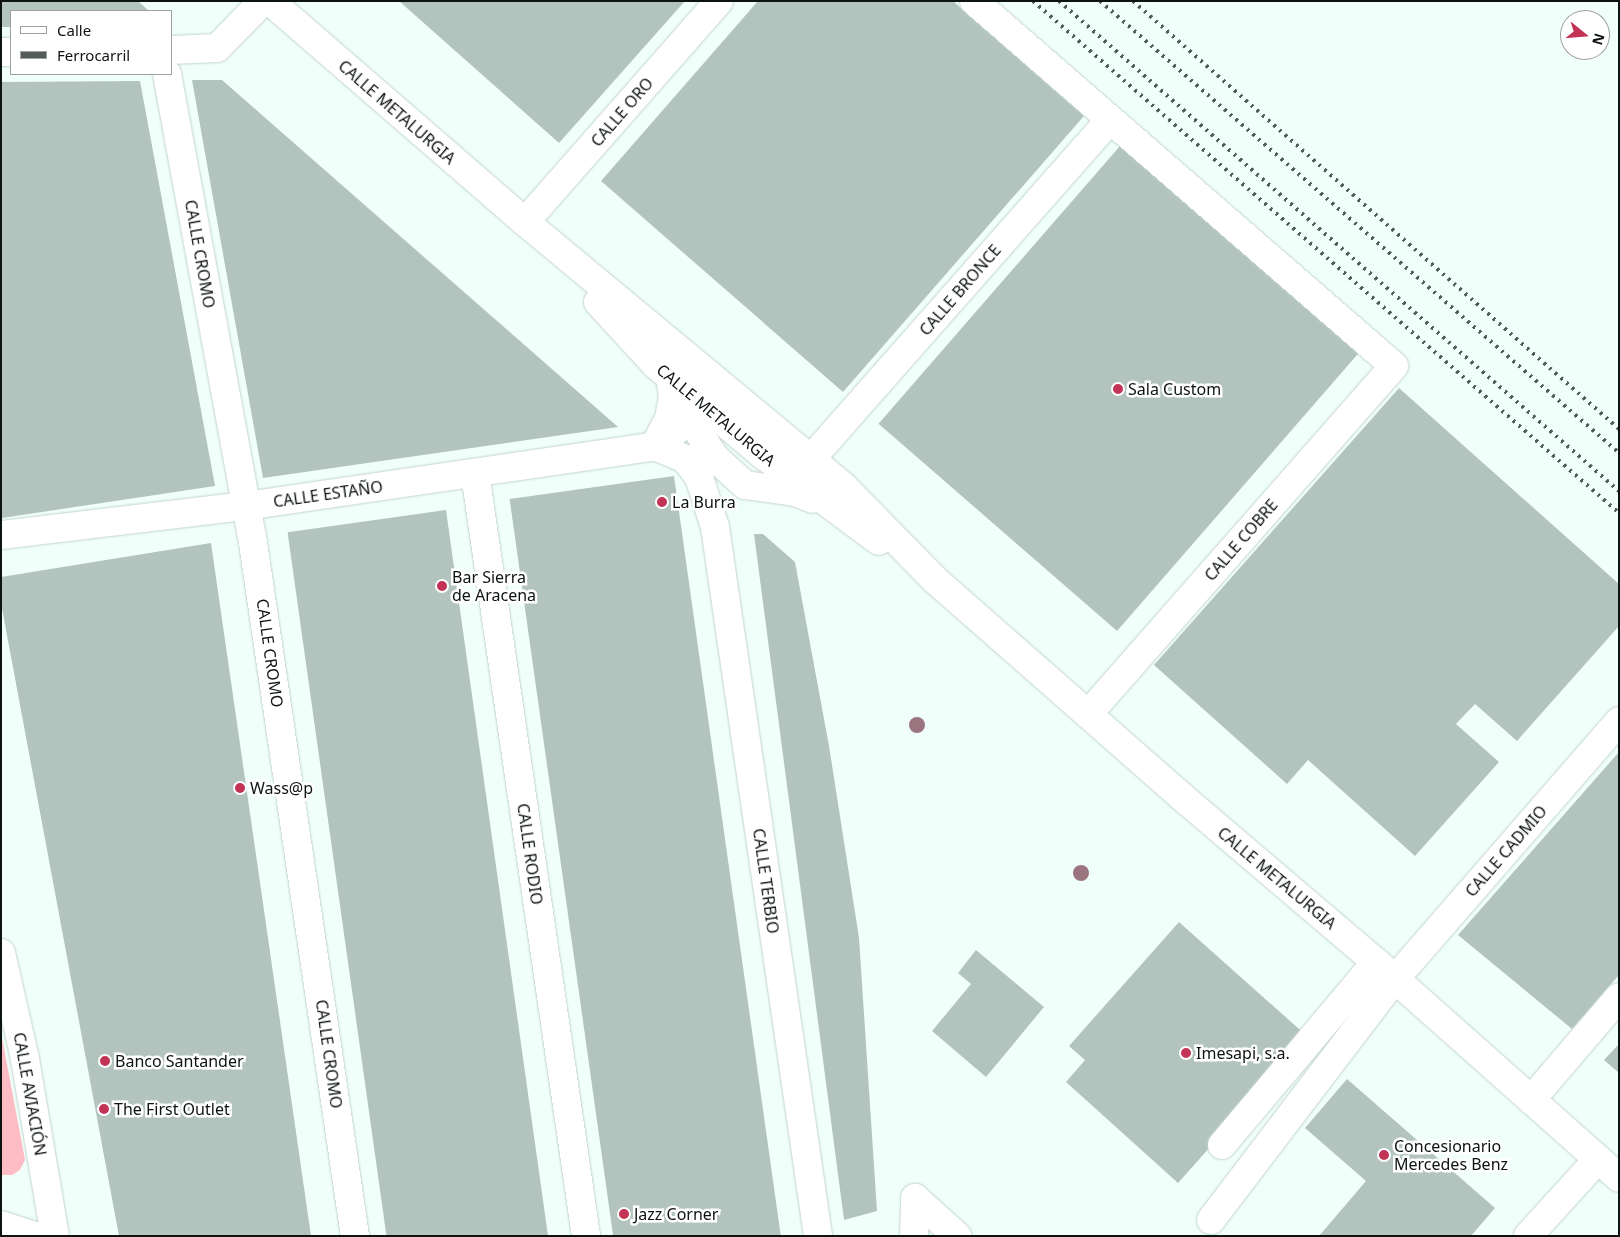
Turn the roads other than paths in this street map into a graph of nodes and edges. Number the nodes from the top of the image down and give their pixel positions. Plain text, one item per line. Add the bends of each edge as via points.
1 (263, 1) edge
2 (270, 1) edge
3 (719, 1) edge
4 (974, 1) edge
5 (172, 50) edge
6 (167, 75) edge
7 (1110, 120) junction
8 (525, 222) junction
9 (670, 376) junction
10 (701, 408) junction
11 (655, 446) junction
12 (810, 460) junction
13 (475, 473) junction
14 (745, 485) junction
15 (828, 504) junction
16 (246, 506) junction
17 (715, 527) junction
18 (1, 535) edge
19 (934, 579) junction
20 (1088, 713) junction
21 (1619, 722) edge
22 (1, 953) edge
23 (1385, 971) junction
24 (1619, 997) edge
25 (1531, 1100) junction
26 (1222, 1145) dead end
27 (1598, 1159) junction
28 (1619, 1178) edge
29 (1211, 1220) dead end
30 (1, 1226) edge
31 (35, 1236) edge
32 (54, 1236) edge
33 (356, 1236) edge
34 (586, 1236) edge
35 (818, 1236) edge
36 (914, 1236) edge
37 (957, 1236) edge
38 (1528, 1236) edge

1 - 5 street via 217,48
2 - 8 street, CALLE METALURGIA
3 - 8 street, CALLE ORO
4 - 7 street
6 - 16 street, CALLE CROMO
7 - 12 street, CALLE BRONCE
7 - 20 street, CALLE COBRE via 1394,366
8 - 9 street, CALLE METALURGIA
8 - 12 street, CALLE METALURGIA
9 - 10 street, CALLE METALURGIA
9 - 11 street via 673,397 669,419
10 - 11 street
10 - 12 street via 726,407 785,457
10 - 14 street via 698,431 714,457
10 - 15 street, CALLE METALURGIA
11 - 13 street, CALLE ESTAÑO
11 - 17 street, CALLE TERBIO via 685,459 699,477
12 - 19 street, CALLE METALURGIA via 844,487
13 - 16 street, CALLE ESTAÑO
13 - 34 street, CALLE RODIO
14 - 15 street via 795,492
14 - 17 street via 729,494
15 - 19 street, CALLE METALURGIA
16 - 18 street, CALLE ESTAÑO
16 - 33 street, CALLE CROMO
17 - 35 street, CALLE TERBIO
19 - 20 street, CALLE METALURGIA
20 - 23 street, CALLE METALURGIA
21 - 23 street, CALLE CADMIO
22 - 32 street, CALLE AVIACIÓN via 26,1059
23 - 25 street, CALLE METALURGIA
23 - 26 street
23 - 29 street
24 - 25 street
25 - 27 street, CALLE METALURGIA
27 - 28 street, CALLE METALURGIA
27 - 38 street
30 - 31 street
36 - 37 street via 915,1198

